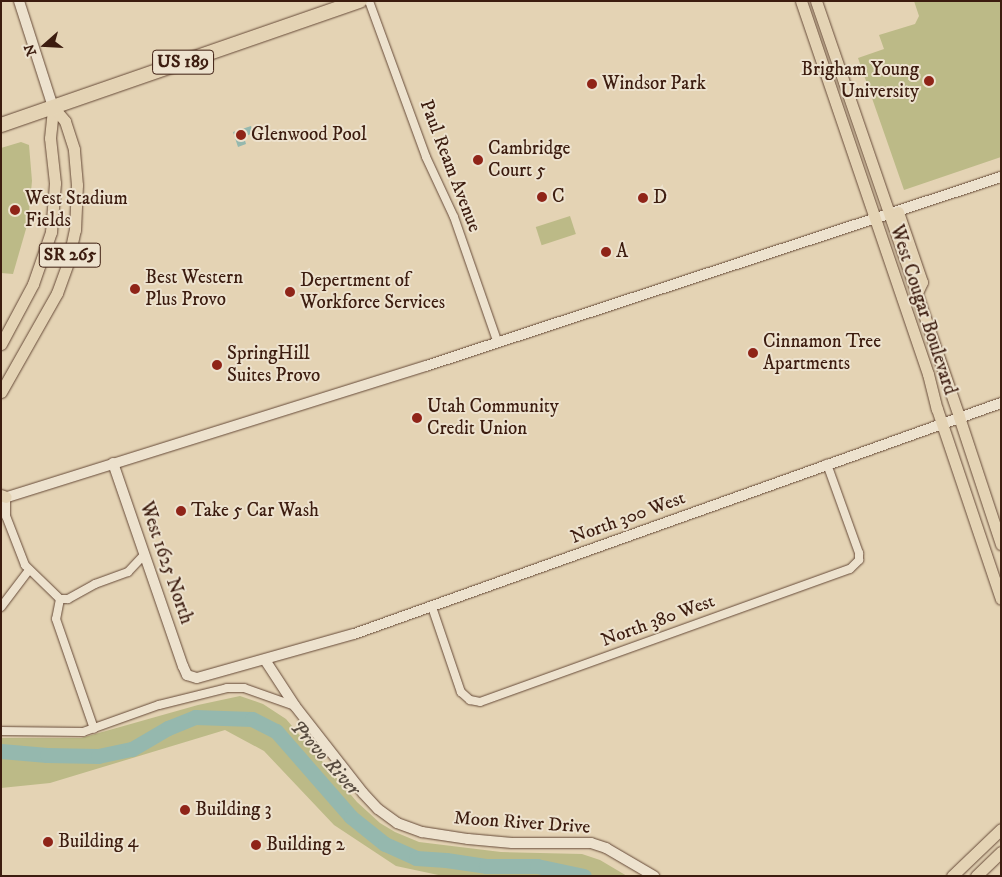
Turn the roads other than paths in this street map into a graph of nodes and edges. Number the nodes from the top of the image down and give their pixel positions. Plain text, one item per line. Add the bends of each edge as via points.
1 (19, 1) edge
2 (360, 1) edge
3 (368, 1) edge
4 (801, 1) edge
5 (816, 1) edge
6 (53, 107) junction
7 (1, 125) edge
8 (1001, 177) edge
9 (894, 213) junction
10 (875, 220) junction
11 (498, 343) junction
12 (1, 344) edge
13 (1, 392) edge
14 (1001, 403) edge
15 (959, 417) junction
16 (942, 423) junction
17 (113, 463) junction
18 (827, 464) junction
19 (3, 497) edge
20 (1001, 544) edge
21 (144, 555) junction
22 (29, 570) junction
23 (60, 599) junction
24 (1001, 599) edge
25 (1, 607) edge
26 (432, 607) junction
27 (265, 660) junction
28 (187, 675) joint
29 (295, 706) junction
30 (94, 729) junction
31 (1, 731) edge
32 (1001, 829) edge
33 (1001, 852) edge
34 (654, 876) edge
35 (952, 876) edge
36 (976, 876) edge

1 - 6 street
2 - 6 highway, US 189
3 - 11 street, Paul Ream Avenue via 426,157 457,226
4 - 10 main road, West Cougar Boulevard
5 - 9 main road, West Cougar Boulevard
6 - 7 highway, US 189
6 - 12 main road, SR 265 via 50,138 55,183 50,232 34,284
6 - 13 main road, SR 265 via 65,121 74,149 78,185 75,230 57,293
8 - 9 street
9 - 10 street
9 - 15 main road, West Cougar Boulevard via 916,295
10 - 11 street
10 - 16 main road, West Cougar Boulevard
11 - 17 street
14 - 15 street, North 300 West
15 - 16 street, North 300 West
15 - 20 main road, West Cougar Boulevard
16 - 18 street, North 300 West
16 - 24 main road, West Cougar Boulevard
17 - 19 street
17 - 21 street, West 1625 North
18 - 26 street, North 300 West
18 - 26 street, North 380 West via 859,553 859,560 850,569 476,702 465,696 459,687
19 - 22 street via 6,516
21 - 23 street via 128,572
21 - 28 street, West 1625 North
22 - 23 street
22 - 25 street
23 - 30 street via 56,619
26 - 27 street, North 300 West
27 - 28 street, North 300 West via 203,677
27 - 29 street
29 - 30 street via 244,688 227,688 159,705
29 - 34 street, Moon River Drive via 363,793 397,823 422,832 468,839 512,843 591,843 606,848
30 - 31 street via 83,732
32 - 35 main road
33 - 36 main road

